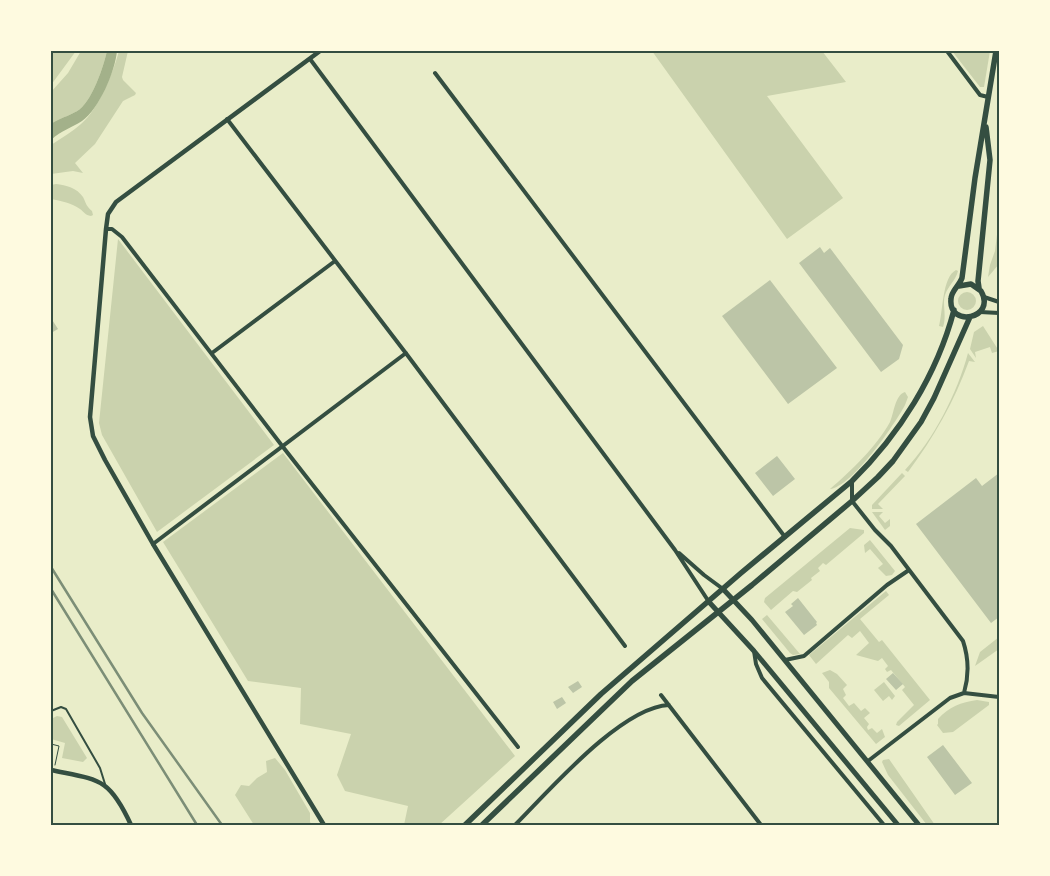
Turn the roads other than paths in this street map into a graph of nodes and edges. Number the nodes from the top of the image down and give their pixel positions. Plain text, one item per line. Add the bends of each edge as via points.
1 (320, 51) edge
2 (948, 51) edge
3 (996, 51) edge
4 (310, 59) junction
5 (435, 73) dead end
6 (988, 97) junction
7 (227, 119) junction
8 (985, 123) junction
9 (106, 230) junction
10 (335, 261) junction
11 (959, 286) junction
12 (979, 288) junction
13 (984, 296) junction
14 (999, 302) edge
15 (954, 310) junction
16 (980, 312) junction
17 (999, 312) edge
18 (970, 317) junction
19 (212, 353) junction
20 (406, 353) junction
21 (283, 447) junction
22 (852, 481) junction
23 (852, 501) junction
24 (785, 537) junction
25 (153, 544) junction
26 (675, 550) junction
27 (909, 570) junction
28 (723, 589) junction
29 (734, 599) junction
30 (709, 602) junction
31 (718, 611) junction
32 (625, 646) dead end
33 (754, 651) junction
34 (785, 660) junction
35 (964, 693) junction
36 (661, 694) dead end
37 (998, 698) edge
38 (669, 705) junction
39 (51, 711) edge
40 (518, 747) dead end
41 (868, 761) junction
42 (52, 770) edge
43 (105, 784) junction
44 (131, 825) edge
45 (324, 825) edge
46 (465, 825) edge
47 (482, 825) edge
48 (515, 825) edge
49 (761, 825) edge
50 (884, 825) edge
51 (898, 825) edge
52 (918, 825) edge

1 - 4 street
2 - 6 street via 980,95
3 - 6 main road
4 - 7 street
4 - 26 street
5 - 24 street
6 - 8 main road
7 - 9 street via 120,198 108,214
7 - 10 street
8 - 11 main road
8 - 12 main road via 990,160
9 - 19 street via 112,229 122,237
9 - 25 street via 90,417 93,436
10 - 19 street
10 - 20 street
11 - 12 main road via 967,284
11 - 15 main road via 952,292 951,306
12 - 13 main road
13 - 14 street
13 - 16 main road
15 - 18 main road via 961,316
15 - 22 main road via 933,367 908,413
16 - 17 street
16 - 18 main road
18 - 23 main road via 921,422 893,461
19 - 21 street
20 - 21 street
20 - 32 street
21 - 25 street
21 - 40 street
22 - 23 street
22 - 24 main road
23 - 27 street
23 - 29 main road
24 - 28 main road
25 - 45 street
26 - 28 street
26 - 30 street
27 - 34 street via 804,656
27 - 35 street via 963,641 968,661
28 - 29 main road
28 - 30 main road
29 - 31 main road
29 - 34 main road
30 - 31 main road
30 - 46 main road via 601,694
31 - 33 main road
31 - 47 main road via 632,681
33 - 50 street via 762,678
33 - 51 main road
34 - 41 main road
35 - 37 street
35 - 41 street via 950,698
36 - 38 street
38 - 48 street via 647,710 616,728
38 - 49 street
39 - 43 lane via 61,707 66,709 100,768
41 - 52 main road
42 - 43 street
43 - 44 street via 116,796

